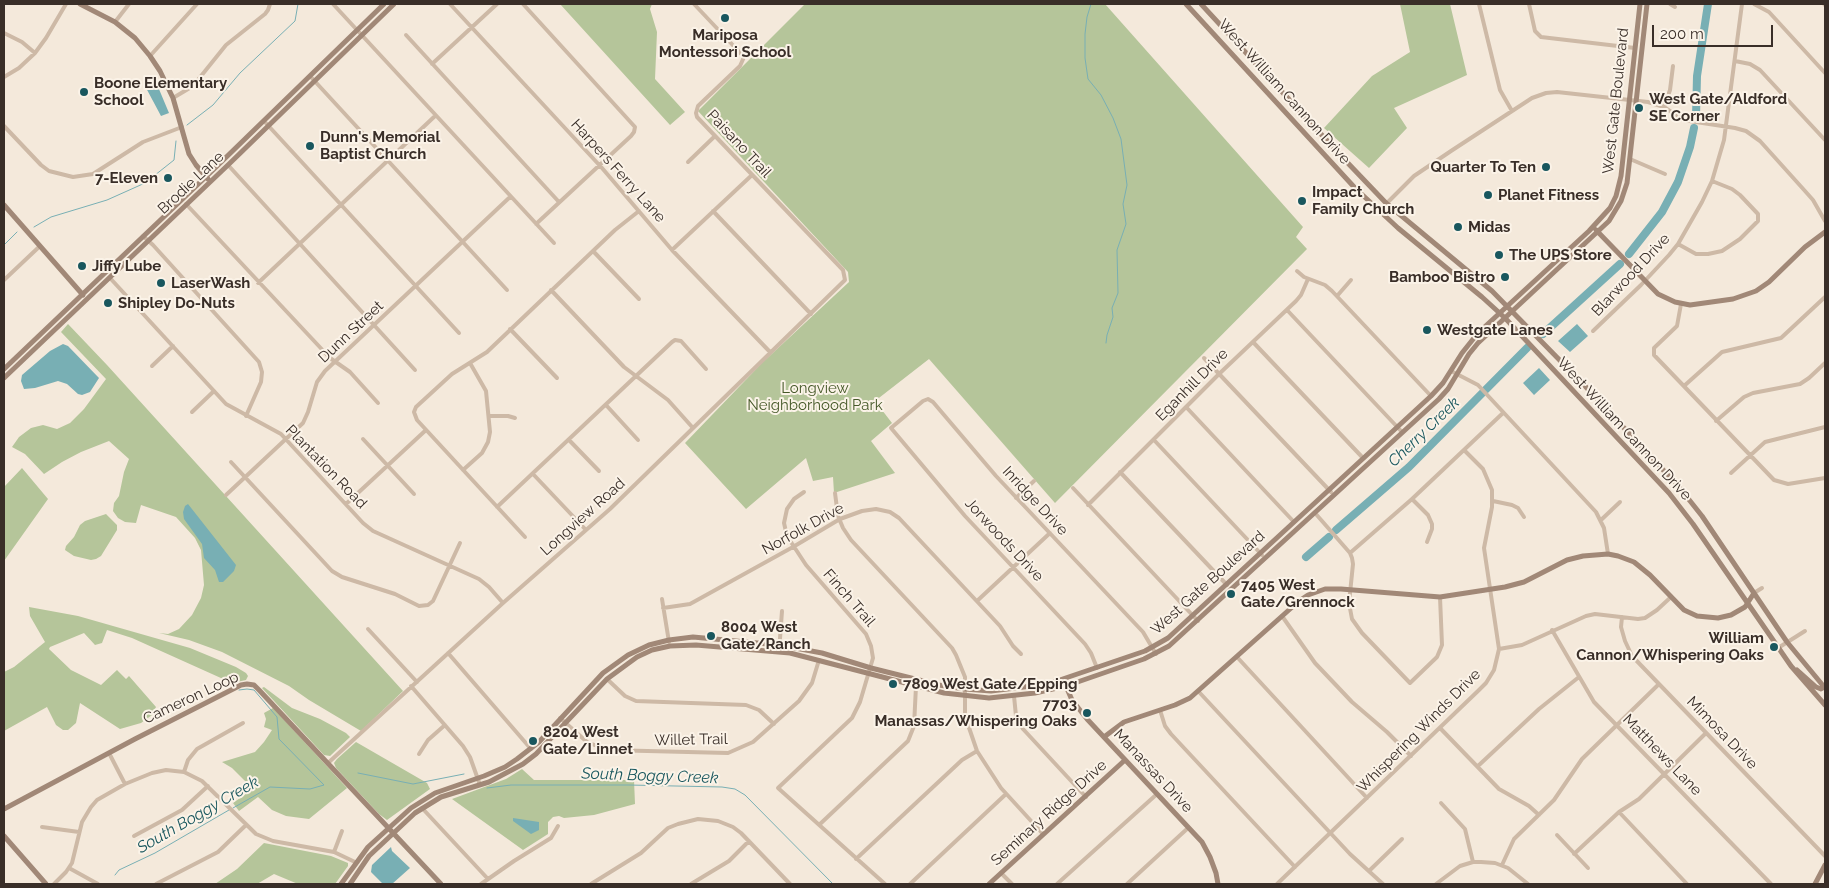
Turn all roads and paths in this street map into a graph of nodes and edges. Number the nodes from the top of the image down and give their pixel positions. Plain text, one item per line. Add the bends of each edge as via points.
1 (66, 4) edge
2 (80, 4) edge
3 (130, 4) edge
4 (197, 4) edge
5 (270, 4) edge
6 (333, 4) edge
7 (384, 4) edge
8 (394, 4) edge
9 (450, 4) edge
10 (498, 4) edge
11 (523, 4) edge
12 (694, 4) edge
13 (1186, 4) edge
14 (1201, 4) edge
15 (1479, 4) edge
16 (1529, 4) edge
17 (1640, 4) edge
18 (1647, 4) edge
19 (1670, 4) edge
20 (1742, 4) edge
21 (1754, 4) edge
22 (1675, 7) dead end
23 (1209, 12) junction
24 (1201, 20) junction
25 (115, 22) junction
26 (472, 27) junction
27 (357, 30) junction
28 (4, 33) edge
29 (361, 34) junction
30 (406, 36) dead end
31 (1635, 48) junction
32 (35, 53) junction
33 (150, 56) junction
34 (1735, 61) junction
35 (432, 64) junction
36 (1673, 66) dead end
37 (1825, 73) edge
38 (310, 76) junction
39 (4, 78) edge
40 (315, 80) junction
41 (173, 98) junction
42 (1629, 99) junction
43 (1636, 100) junction
44 (1664, 107) junction
45 (1512, 111) junction
46 (435, 116) junction
47 (264, 120) junction
48 (269, 125) junction
49 (4, 126) edge
50 (182, 127) junction
51 (1726, 127) junction
52 (715, 136) junction
53 (1825, 140) edge
54 (1630, 159) junction
55 (388, 160) junction
56 (688, 162) dead end
57 (228, 165) junction
58 (599, 165) junction
59 (752, 174) junction
60 (1665, 174) dead end
61 (206, 177) junction
62 (1712, 181) junction
63 (211, 182) junction
64 (510, 197) junction
65 (559, 202) junction
66 (1386, 203) junction
67 (186, 204) junction
68 (342, 204) junction
69 (4, 207) edge
70 (639, 211) junction
71 (713, 211) junction
72 (1379, 211) junction
73 (1825, 220) edge
74 (536, 224) junction
75 (1593, 227) junction
76 (1598, 232) junction
77 (1825, 232) edge
78 (143, 236) junction
79 (148, 240) junction
80 (462, 242) junction
81 (554, 243) dead end
82 (300, 244) junction
83 (1678, 244) junction
84 (40, 246) junction
85 (593, 250) junction
86 (672, 250) junction
87 (1559, 258) junction
88 (1455, 260) junction
89 (1564, 263) junction
90 (1449, 270) junction
91 (1297, 271) dead end
92 (110, 278) junction
93 (845, 278) joint
94 (1308, 279) junction
95 (4, 280) edge
96 (1351, 280) dead end
97 (1645, 281) junction
98 (258, 283) junction
99 (416, 286) junction
100 (507, 290) dead end
101 (551, 290) junction
102 (82, 294) junction
103 (1337, 296) junction
104 (1825, 297) edge
105 (87, 299) junction
106 (639, 299) dead end
107 (1681, 304) junction
108 (1508, 306) junction
109 (1286, 310) junction
110 (1512, 311) junction
111 (1500, 313) junction
112 (811, 314) junction
113 (1504, 318) junction
114 (374, 325) junction
115 (510, 330) junction
116 (1593, 331) dead end
117 (459, 333) dead end
118 (1253, 342) junction
119 (173, 346) junction
120 (770, 352) junction
121 (1204, 358) dead end
122 (334, 362) junction
123 (470, 363) junction
124 (1825, 363) edge
125 (152, 366) dead end
126 (4, 369) edge
127 (706, 369) dead end
128 (415, 370) dead end
129 (1451, 371) junction
130 (1219, 374) junction
131 (1457, 375) junction
132 (636, 376) junction
133 (4, 378) edge
134 (557, 378) dead end
135 (1684, 386) junction
136 (214, 391) junction
137 (1431, 396) junction
138 (378, 403) dead end
139 (606, 405) junction
140 (1187, 408) junction
141 (192, 412) dead end
142 (1503, 413) junction
143 (246, 416) junction
144 (489, 416) junction
145 (515, 418) dead end
146 (1716, 421) junction
147 (1397, 427) junction
148 (693, 428) junction
149 (890, 428) joint
150 (1825, 428) edge
151 (426, 430) junction
152 (1402, 432) junction
153 (286, 439) junction
154 (363, 439) dead end
155 (569, 440) junction
156 (638, 440) dead end
157 (1154, 440) junction
158 (1640, 446) junction
159 (1464, 450) junction
160 (1632, 453) junction
161 (1750, 456) junction
162 (1363, 458) junction
163 (231, 462) dead end
164 (388, 466) junction
165 (463, 470) junction
166 (599, 471) dead end
167 (1120, 472) junction
168 (1731, 473) dead end
169 (533, 474) junction
170 (245, 477) junction
171 (1825, 478) edge
172 (1034, 481) dead end
173 (1073, 488) dead end
174 (1329, 490) junction
175 (804, 492) dead end
176 (835, 493) dead end
177 (414, 494) dead end
178 (226, 495) dead end
179 (1334, 496) junction
180 (1016, 498) junction
181 (1412, 499) junction
182 (1493, 501) junction
183 (1620, 502) dead end
184 (346, 504) junction
185 (1088, 505) junction
186 (497, 507) junction
187 (1315, 513) junction
188 (1524, 517) dead end
189 (840, 519) junction
190 (1601, 520) junction
191 (1294, 522) junction
192 (586, 530) junction
193 (1050, 533) junction
194 (525, 537) dead end
195 (1428, 542) dead end
196 (460, 543) dead end
197 (794, 547) junction
198 (1261, 553) junction
199 (1350, 553) junction
200 (1608, 554) junction
201 (1265, 558) junction
202 (450, 566) junction
203 (1014, 567) junction
204 (1227, 584) junction
205 (1762, 588) dead end
206 (1350, 590) junction
207 (1490, 590) junction
208 (1754, 593) junction
209 (1440, 597) junction
210 (1671, 597) junction
211 (662, 599) dead end
212 (977, 601) junction
213 (503, 602) junction
214 (1748, 604) junction
215 (664, 608) junction
216 (782, 611) dead end
217 (1193, 616) junction
218 (1282, 616) junction
219 (1622, 617) junction
220 (1198, 621) junction
221 (368, 629) dead end
222 (1552, 630) junction
223 (1805, 631) dead end
224 (1787, 642) junction
225 (670, 643) junction
226 (779, 645) junction
227 (1153, 648) junction
228 (1778, 648) junction
229 (1499, 649) junction
230 (779, 652) junction
231 (448, 653) junction
232 (1021, 654) dead end
233 (1156, 654) junction
234 (1237, 657) junction
235 (819, 660) junction
236 (1791, 666) junction
237 (871, 668) junction
238 (1097, 668) junction
239 (869, 674) junction
240 (1579, 677) junction
241 (607, 679) junction
242 (1063, 679) junction
243 (416, 682) junction
244 (1659, 684) junction
245 (411, 686) junction
246 (916, 686) junction
247 (1066, 686) junction
248 (1825, 687) edge
249 (965, 689) junction
250 (1199, 692) junction
251 (965, 696) junction
252 (1014, 696) junction
253 (1825, 705) edge
254 (1160, 710) junction
255 (560, 718) junction
256 (243, 723) dead end
257 (566, 723) junction
258 (774, 724) junction
259 (445, 725) junction
260 (1617, 725) junction
261 (1440, 728) junction
262 (1706, 733) junction
263 (1104, 737) junction
264 (531, 749) junction
265 (977, 751) junction
266 (109, 753) junction
267 (419, 754) dead end
268 (1411, 756) junction
269 (1125, 760) junction
270 (328, 763) junction
271 (1478, 766) junction
272 (184, 772) junction
273 (1664, 774) junction
274 (478, 778) junction
275 (126, 784) junction
276 (480, 785) junction
277 (208, 786) junction
278 (1006, 794) junction
279 (1157, 794) junction
280 (1086, 797) junction
281 (1368, 798) junction
282 (1441, 803) dead end
283 (422, 808) junction
284 (4, 809) edge
285 (1619, 812) junction
286 (1538, 815) junction
287 (246, 825) junction
288 (819, 825) junction
289 (558, 826) dead end
290 (42, 827) dead end
291 (388, 828) junction
292 (1188, 828) junction
293 (342, 831) dead end
294 (79, 832) junction
295 (1330, 832) junction
296 (393, 833) junction
297 (1043, 834) junction
298 (1557, 835) dead end
299 (4, 836) edge
300 (134, 836) dead end
301 (1402, 839) dead end
302 (749, 841) junction
303 (334, 852) junction
304 (1574, 854) junction
305 (1825, 856) edge
306 (856, 860) junction
307 (355, 862) junction
308 (1473, 862) junction
309 (1502, 865) junction
310 (1825, 865) edge
311 (1295, 867) junction
312 (69, 868) junction
313 (1588, 868) dead end
314 (1369, 871) junction
315 (1001, 873) junction
316 (488, 879) junction
317 (46, 884) edge
318 (54, 884) edge
319 (98, 884) edge
320 (156, 884) edge
321 (341, 884) edge
322 (350, 884) edge
323 (441, 884) edge
324 (481, 884) edge
325 (591, 884) edge
326 (691, 884) edge
327 (790, 884) edge
328 (885, 884) edge
329 (910, 884) edge
330 (989, 884) edge
331 (1012, 884) edge
332 (1057, 884) edge
333 (1127, 884) edge
334 (1218, 884) edge
335 (1277, 884) edge
336 (1383, 884) edge
337 (1436, 884) edge
338 (1528, 884) edge
339 (1687, 884) edge
340 (1771, 884) edge
341 (1815, 884) edge

1 - 32 street
2 - 25 main road
3 - 25 street
4 - 33 street
5 - 41 street via 265,14 226,45 193,86
6 - 27 street
7 - 27 main road, Brodie Lane
8 - 29 main road, Brodie Lane
9 - 26 street, Harpers Ferry Lane
10 - 26 street
11 - 58 street via 634,124 633,134
12 - 52 street, Paisano Trail via 744,56 740,66 696,110 697,117
13 - 24 main road, West William Cannon Drive
14 - 23 main road, West William Cannon Drive
15 - 45 street via 1500,90
16 - 31 street via 1535,31 1541,37
17 - 31 main road, West Gate Boulevard
18 - 43 main road, West Gate Boulevard
19 - 22 street
20 - 34 street, Blarwood Drive
21 - 37 street via 1769,12
23 - 24 main road
23 - 66 main road, West William Cannon Drive
24 - 72 main road, West William Cannon Drive
25 - 33 main road
26 - 35 street
26 - 58 street, Harpers Ferry Lane
27 - 29 street
27 - 38 main road, Brodie Lane
28 - 32 street
29 - 40 main road, Brodie Lane
29 - 46 street
30 - 35 street
31 - 42 main road, West Gate Boulevard
32 - 39 street
33 - 41 main road
34 - 51 street, Blarwood Drive
34 - 53 street via 1760,70
35 - 65 street
36 - 44 street
38 - 40 street
38 - 47 main road, Brodie Lane
40 - 48 main road, Brodie Lane
40 - 55 street
41 - 50 main road
42 - 43 street
42 - 45 street via 1552,92 1532,98
42 - 75 main road, West Gate Boulevard via 1618,191 1610,208
43 - 44 street
43 - 54 main road, West Gate Boulevard
44 - 51 street via 1683,120
45 - 66 street via 1414,176
46 - 55 street
46 - 64 street
47 - 48 street
47 - 61 main road, Brodie Lane
48 - 57 main road, Brodie Lane
48 - 68 street
49 - 50 street via 41,165 49,171 73,178 93,174 142,142
50 - 61 main road via 190,155
51 - 62 street, Blarwood Drive
51 - 73 street via 1746,132 1760,141 1813,200
52 - 56 street
52 - 59 street, Paisano Trail
54 - 60 street
54 - 76 main road, West Gate Boulevard via 1621,201
55 - 68 street
55 - 80 street
57 - 63 main road, Brodie Lane
57 - 82 street
58 - 65 street
58 - 70 street, Harpers Ferry Lane
59 - 71 street
59 - 93 street, Paisano Trail via 843,270
61 - 63 main road
61 - 78 main road, Brodie Lane
62 - 83 street, Blarwood Drive
62 - 83 street via 1740,195 1758,214 1758,222 1722,251 1696,254
63 - 67 main road, Brodie Lane
64 - 74 street
64 - 80 street, Dunn Street
65 - 74 street
66 - 72 street
66 - 88 main road, West William Cannon Drive
67 - 79 main road, Brodie Lane
67 - 98 street
68 - 82 street
68 - 99 street
69 - 84 main road
70 - 85 street
70 - 86 street, Harpers Ferry Lane
71 - 86 street
71 - 112 street
72 - 90 main road, West William Cannon Drive
74 - 81 street
75 - 76 main road
75 - 87 main road, West Gate Boulevard
76 - 89 main road, West Gate Boulevard
76 - 97 main road
77 - 107 main road via 1756,291 1733,299
78 - 79 street
78 - 102 main road, Brodie Lane
79 - 92 main road, Brodie Lane
79 - 143 street via 259,362 261,382
80 - 99 street, Dunn Street
80 - 100 street
82 - 98 street
82 - 114 street
83 - 97 street, Blarwood Drive
84 - 95 street
84 - 102 main road
85 - 101 street
85 - 106 street
86 - 120 street, Harpers Ferry Lane
87 - 89 main road
87 - 108 main road, West Gate Boulevard
88 - 90 main road
88 - 108 main road, West William Cannon Drive
89 - 110 main road, West Gate Boulevard
90 - 111 main road, West William Cannon Drive
91 - 94 street
92 - 105 main road, Brodie Lane
92 - 119 street, Plantation Road
93 - 112 street, Longview Road
94 - 103 street via 1325,285
94 - 109 street, Eganhill Drive via 1299,298
96 - 103 street
97 - 107 main road via 1662,296
97 - 116 street, Blarwood Drive
98 - 122 street
99 - 114 street, Dunn Street
99 - 117 street
101 - 115 street
101 - 132 street
102 - 105 main road
102 - 126 main road, Brodie Lane
103 - 137 street
104 - 135 street via 1781,338 1722,352
105 - 133 main road, Brodie Lane
107 - 135 street via 1677,326 1657,344 1653,353
108 - 110 main road, West William Cannon Drive
108 - 111 main road, West Gate Boulevard
109 - 118 street, Eganhill Drive
109 - 147 street
110 - 113 main road, West Gate Boulevard
110 - 158 main road, West William Cannon Drive
111 - 113 main road, West William Cannon Drive
111 - 129 main road, West Gate Boulevard via 1467,345
112 - 120 street, Longview Road
113 - 131 main road, West Gate Boulevard via 1475,346
113 - 160 main road, West William Cannon Drive
114 - 122 street, Dunn Street
114 - 128 street
115 - 123 street
115 - 134 street
118 - 130 street, Eganhill Drive
118 - 162 street
119 - 125 street
119 - 136 street, Plantation Road
120 - 148 street, Longview Road
121 - 130 street
122 - 138 street via 350,372
122 - 153 street, Dunn Street via 317,382 305,420
123 - 144 street via 486,391
123 - 151 street via 452,374 416,407 417,420
124 - 146 street via 1800,384 1744,396
127 - 132 street via 684,344 675,340
129 - 131 street
129 - 137 main road, West Gate Boulevard
130 - 140 street, Eganhill Drive
130 - 174 street
131 - 142 street via 1476,383
131 - 152 main road, West Gate Boulevard via 1448,389
132 - 139 street
132 - 148 street via 668,400
135 - 146 street
136 - 141 street
136 - 143 street, Plantation Road via 226,404
137 - 147 main road, West Gate Boulevard
139 - 155 street
139 - 156 street
140 - 157 street, Eganhill Drive
140 - 191 street
142 - 159 street
142 - 190 street
143 - 153 street, Plantation Road via 276,430
144 - 145 street
144 - 165 street via 490,432 485,448
146 - 161 street
147 - 152 street
147 - 162 main road, West Gate Boulevard
148 - 192 street, Longview Road
149 - 180 street, Inridge Drive via 923,401 931,400
149 - 203 street, Jorwoods Drive
150 - 161 street via 1770,440
151 - 164 street
151 - 165 street
152 - 179 main road, West Gate Boulevard
153 - 170 street, Dunn Street
153 - 184 street, Plantation Road
154 - 164 street
155 - 166 street
155 - 169 street
157 - 167 street, Eganhill Drive
157 - 198 street
158 - 160 main road
158 - 208 main road, West William Cannon Drive via 1693,504
159 - 181 street
159 - 182 street, Whispering Winds Drive via 1487,476
160 - 214 main road, West William Cannon Drive via 1682,509
161 - 168 street
161 - 171 street via 1779,482
162 - 174 main road, West Gate Boulevard
163 - 170 street
164 - 177 street
164 - 184 street
165 - 186 street
167 - 185 street, Eganhill Drive
167 - 204 street
169 - 186 street
169 - 192 street
170 - 178 street, Dunn Street
170 - 202 street via 327,566 342,577 387,590 422,607 433,601
172 - 180 street
173 - 185 street
174 - 179 street
174 - 191 main road, West Gate Boulevard
175 - 197 street, Finch Trail via 794,499 785,514 785,531
176 - 189 street
179 - 187 main road, West Gate Boulevard
180 - 193 street, Inridge Drive
181 - 195 street via 1432,524
181 - 199 street
182 - 188 street via 1518,508
182 - 207 street, Whispering Winds Drive via 1484,548
183 - 190 street
184 - 202 street, Plantation Road via 373,531
185 - 217 street
186 - 194 street
187 - 199 street
187 - 201 main road, West Gate Boulevard
189 - 197 street, Norfolk Drive
189 - 212 street, Norfolk Drive via 876,509 890,512 900,518
189 - 249 street via 851,540 952,648 962,670
190 - 200 street
191 - 198 main road, West Gate Boulevard
192 - 213 street, Longview Road
193 - 203 street
193 - 227 street, Inridge Drive via 1143,632
196 - 202 street
197 - 215 street, Norfolk Drive via 690,604
197 - 237 street, Finch Trail via 870,640
198 - 201 street
198 - 204 main road, West Gate Boulevard
199 - 206 street via 1353,564
200 - 207 main road via 1567,560 1524,582
200 - 210 main road via 1634,562
201 - 220 main road, West Gate Boulevard
202 - 213 street, Plantation Road via 483,582
203 - 212 street
203 - 238 street, Jorwoods Drive via 1085,644
204 - 217 main road, West Gate Boulevard
205 - 208 street
206 - 209 main road
206 - 209 street via 1350,611 1356,626 1410,683 1437,657 1442,645
206 - 218 main road via 1331,589 1313,593
207 - 209 main road
207 - 229 street, Whispering Winds Drive
208 - 214 main road
208 - 224 main road, West William Cannon Drive
210 - 214 main road via 1684,610 1711,618 1731,615
210 - 219 street via 1645,618
211 - 215 street
212 - 232 street, Norfolk Drive
213 - 231 street, Longview Road
214 - 228 main road, West William Cannon Drive
215 - 225 street
216 - 226 street
217 - 220 street
217 - 227 main road, West Gate Boulevard
218 - 234 main road
218 - 268 street via 1315,663
219 - 222 street via 1595,614
219 - 244 street, Mimosa Drive via 1621,626 1628,649
220 - 233 main road, West Gate Boulevard
221 - 243 street
222 - 229 street via 1517,647
222 - 240 street, Matthews Lane
223 - 224 street
224 - 228 street
224 - 248 main road, West William Cannon Drive
225 - 226 main road, West Gate Boulevard via 693,637
225 - 230 main road, West Gate Boulevard
225 - 241 main road, West Gate Boulevard via 645,653
225 - 255 main road, West Gate Boulevard via 642,648 620,660
226 - 230 street
226 - 237 main road, West Gate Boulevard via 822,653
227 - 233 street, Inridge Drive
227 - 238 main road, West Gate Boulevard
228 - 236 main road, West William Cannon Drive
229 - 261 street, Whispering Winds Drive via 1494,670 1486,683
230 - 235 main road, West Gate Boulevard
231 - 243 street, Longview Road
231 - 264 street
233 - 247 main road, West Gate Boulevard
234 - 250 main road
234 - 281 street
235 - 239 main road, West Gate Boulevard
235 - 258 street, Willet Trail via 807,692
236 - 248 main road via 1816,687
236 - 253 main road, West William Cannon Drive
237 - 239 street, Finch Trail
237 - 249 main road, West Gate Boulevard
238 - 242 main road, West Gate Boulevard
239 - 246 main road, West Gate Boulevard
239 - 288 street, Finch Trail via 852,718 778,788
240 - 260 street, Matthews Lane via 1594,702
240 - 271 street
241 - 257 main road, West Gate Boulevard
241 - 258 street via 625,696 636,701 746,705 759,710
242 - 247 main road, Manassas Drive
242 - 249 main road, West Gate Boulevard via 1013,689
243 - 245 street, Longview Road
244 - 260 street
244 - 262 street, Mimosa Drive
245 - 259 street
245 - 270 street, Longview Road
246 - 251 main road, West Gate Boulevard
246 - 288 street via 913,730 908,741
247 - 252 main road, West Gate Boulevard
247 - 263 main road, Manassas Drive via 1079,710
249 - 251 street
250 - 254 main road
250 - 295 street
251 - 252 main road, West Gate Boulevard
251 - 265 street via 965,716
252 - 280 street via 1016,716 1023,729
254 - 263 main road via 1124,722
254 - 311 street via 1171,734
255 - 257 street, Willet Trail
255 - 264 main road, West Gate Boulevard
256 - 272 street via 196,749
257 - 258 street, Willet Trail via 587,742 607,750 710,753 728,753 742,748
257 - 276 main road, West Gate Boulevard via 529,759
259 - 267 street via 428,740
259 - 274 street via 463,746
260 - 273 street, Matthews Lane
260 - 286 street via 1582,759 1554,800
261 - 268 street, Whispering Winds Drive
261 - 271 street
262 - 273 street
262 - 305 street, Mimosa Drive
263 - 269 main road, Manassas Drive
264 - 274 main road, West Gate Boulevard via 505,767
265 - 278 street
265 - 306 street via 962,760
266 - 270 main road, Cameron Loop via 247,684 260,690
266 - 275 street
266 - 284 main road, Cameron Loop
268 - 281 street, Whispering Winds Drive
269 - 279 main road, Manassas Drive
269 - 280 main road, Seminary Ridge Drive
270 - 291 main road, Cameron Loop
271 - 286 street via 1498,789 1529,806
272 - 275 street via 159,771
272 - 277 street
273 - 285 street via 1639,799
273 - 340 street, Matthews Lane
274 - 276 street
274 - 291 main road, West Gate Boulevard via 435,793
275 - 294 street via 91,806
276 - 283 main road, West Gate Boulevard
277 - 287 street
277 - 300 street via 182,810
278 - 297 street
278 - 329 street
279 - 292 main road, Manassas Drive
279 - 332 street
280 - 297 main road, Seminary Ridge Drive
281 - 295 street, Whispering Winds Drive
282 - 308 street via 1465,829
283 - 296 main road, West Gate Boulevard
283 - 316 street
285 - 304 street
285 - 339 street
286 - 309 street via 1514,839
287 - 303 street via 256,834 273,841
287 - 320 street via 218,852
288 - 306 street
289 - 316 street via 551,838
290 - 294 street
291 - 296 main road, Cameron Loop
291 - 307 main road, West Gate Boulevard
292 - 333 street
292 - 334 main road, Manassas Drive via 1202,842
293 - 303 street
294 - 312 street
295 - 311 street, Whispering Winds Drive
295 - 314 street
296 - 322 main road, West Gate Boulevard via 369,856
296 - 323 main road, Cameron Loop
297 - 315 main road, Seminary Ridge Drive
298 - 304 street
299 - 317 main road
301 - 314 street
302 - 325 street via 726,823 687,821 668,828 641,853
302 - 326 street via 728,861
302 - 327 street
303 - 307 street
304 - 313 street
306 - 328 street
307 - 321 main road, West Gate Boulevard
308 - 309 street
308 - 337 street via 1454,869
309 - 338 street
310 - 341 main road
311 - 335 street, Whispering Winds Drive
312 - 318 street
312 - 319 street
314 - 336 street
315 - 330 main road, Seminary Ridge Drive
315 - 331 street
316 - 324 street

